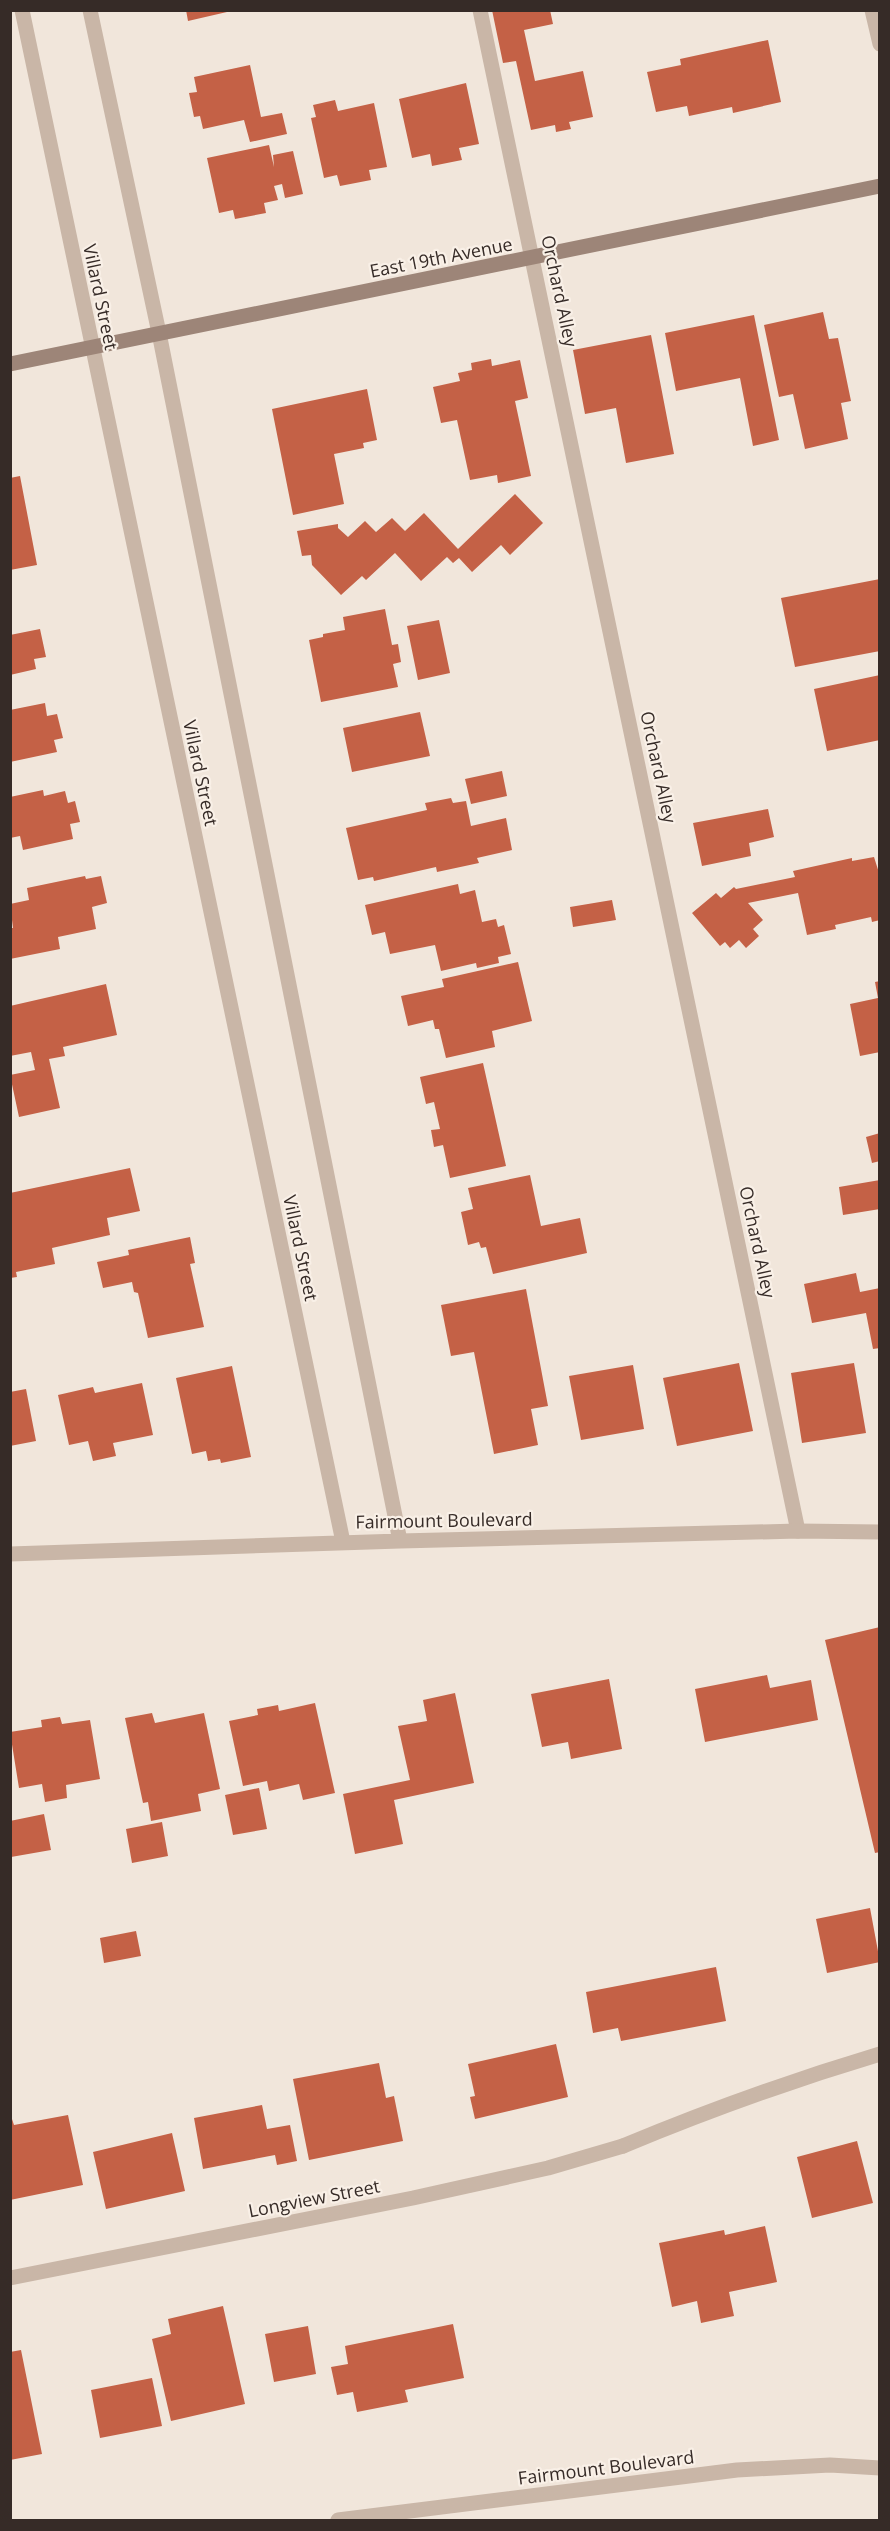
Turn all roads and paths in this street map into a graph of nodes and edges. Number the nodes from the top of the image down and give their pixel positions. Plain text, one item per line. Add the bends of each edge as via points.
1 (22, 10) edge
2 (90, 10) edge
3 (480, 10) edge
4 (873, 10) edge
5 (879, 44) edge
6 (879, 186) edge
7 (533, 258) junction
8 (159, 333) junction
9 (91, 348) junction
10 (10, 364) edge
11 (798, 1531) junction
12 (879, 1532) edge
13 (400, 1541) junction
14 (343, 1542) junction
15 (10, 1554) edge
16 (879, 2054) edge
17 (10, 2278) edge
18 (879, 2468) edge
19 (338, 2520) edge

1 - 9 street, Villard Street
2 - 8 street
3 - 7 street, Orchard Alley
4 - 5 street
6 - 7 street, East 19th Avenue
7 - 8 street, East 19th Avenue
7 - 11 street, Orchard Alley
8 - 9 street, East 19th Avenue
8 - 13 street
9 - 10 street, East 19th Avenue
9 - 14 street, Villard Street
11 - 12 street, Fairmount Boulevard
11 - 13 street, Fairmount Boulevard
13 - 14 street, Fairmount Boulevard
14 - 15 street, Fairmount Boulevard
16 - 17 street, Longview Street via 808,2076 623,2146 548,2168
18 - 19 street, Fairmount Boulevard via 830,2465 738,2470

